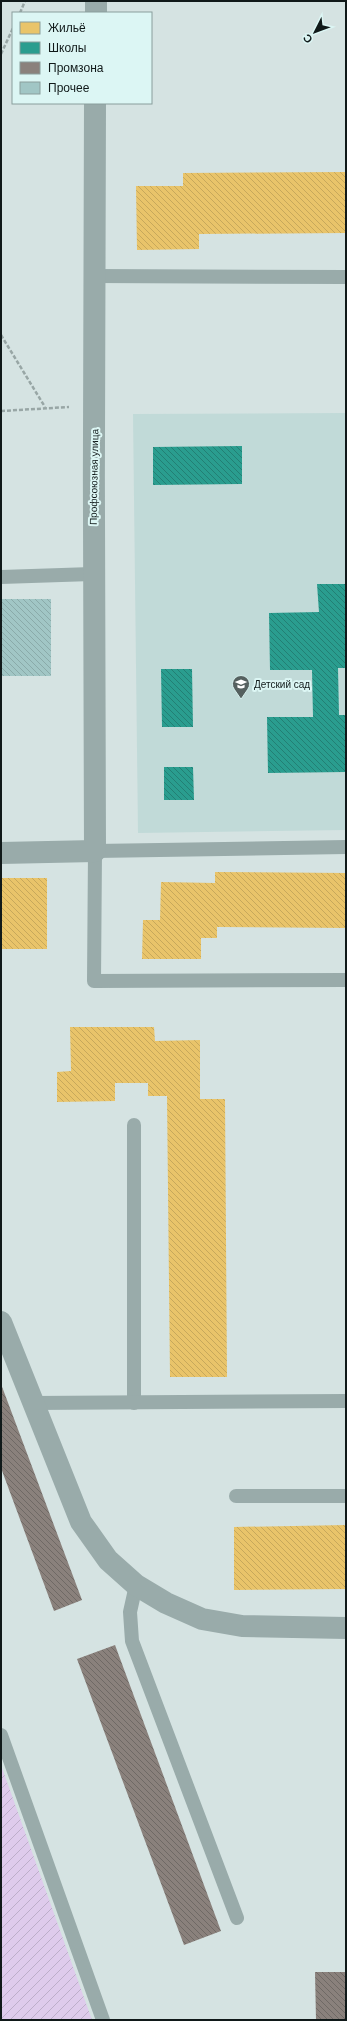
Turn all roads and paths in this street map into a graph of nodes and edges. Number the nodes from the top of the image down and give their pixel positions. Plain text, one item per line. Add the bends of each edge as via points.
1 (25, 1) edge
2 (96, 1) edge
3 (20, 12) edge
4 (96, 12) edge
5 (12, 30) edge
6 (1, 54) edge
7 (95, 104) edge
8 (94, 276) junction
9 (346, 277) edge
10 (1, 335) edge
11 (45, 407) junction
12 (95, 407) junction
13 (1, 412) edge
14 (92, 574) junction
15 (1, 577) edge
16 (346, 847) edge
17 (95, 851) junction
18 (1, 853) edge
19 (346, 980) edge
20 (134, 1125) dead end
21 (1, 1322) edge
22 (346, 1402) edge
23 (33, 1403) junction
24 (134, 1403) junction
25 (236, 1496) dead end
26 (346, 1496) edge
27 (136, 1586) junction
28 (346, 1628) edge
29 (1, 1735) edge
30 (237, 1918) dead end
31 (103, 2020) edge

1 - 3 path
2 - 4 street
5 - 6 path
7 - 8 street, Профсоюзная улица
8 - 9 lane
8 - 12 street, Профсоюзная улица
10 - 11 path
11 - 12 path
11 - 13 path
12 - 14 street, Профсоюзная улица
14 - 15 lane
14 - 17 street, Профсоюзная улица
16 - 17 lane
17 - 18 street
17 - 19 lane via 94,981
20 - 24 lane
21 - 23 street
22 - 24 lane
23 - 24 lane
23 - 27 street via 81,1522 108,1560
25 - 26 lane
27 - 28 street via 202,1619 242,1626
27 - 30 lane via 130,1612 132,1640
29 - 31 lane

